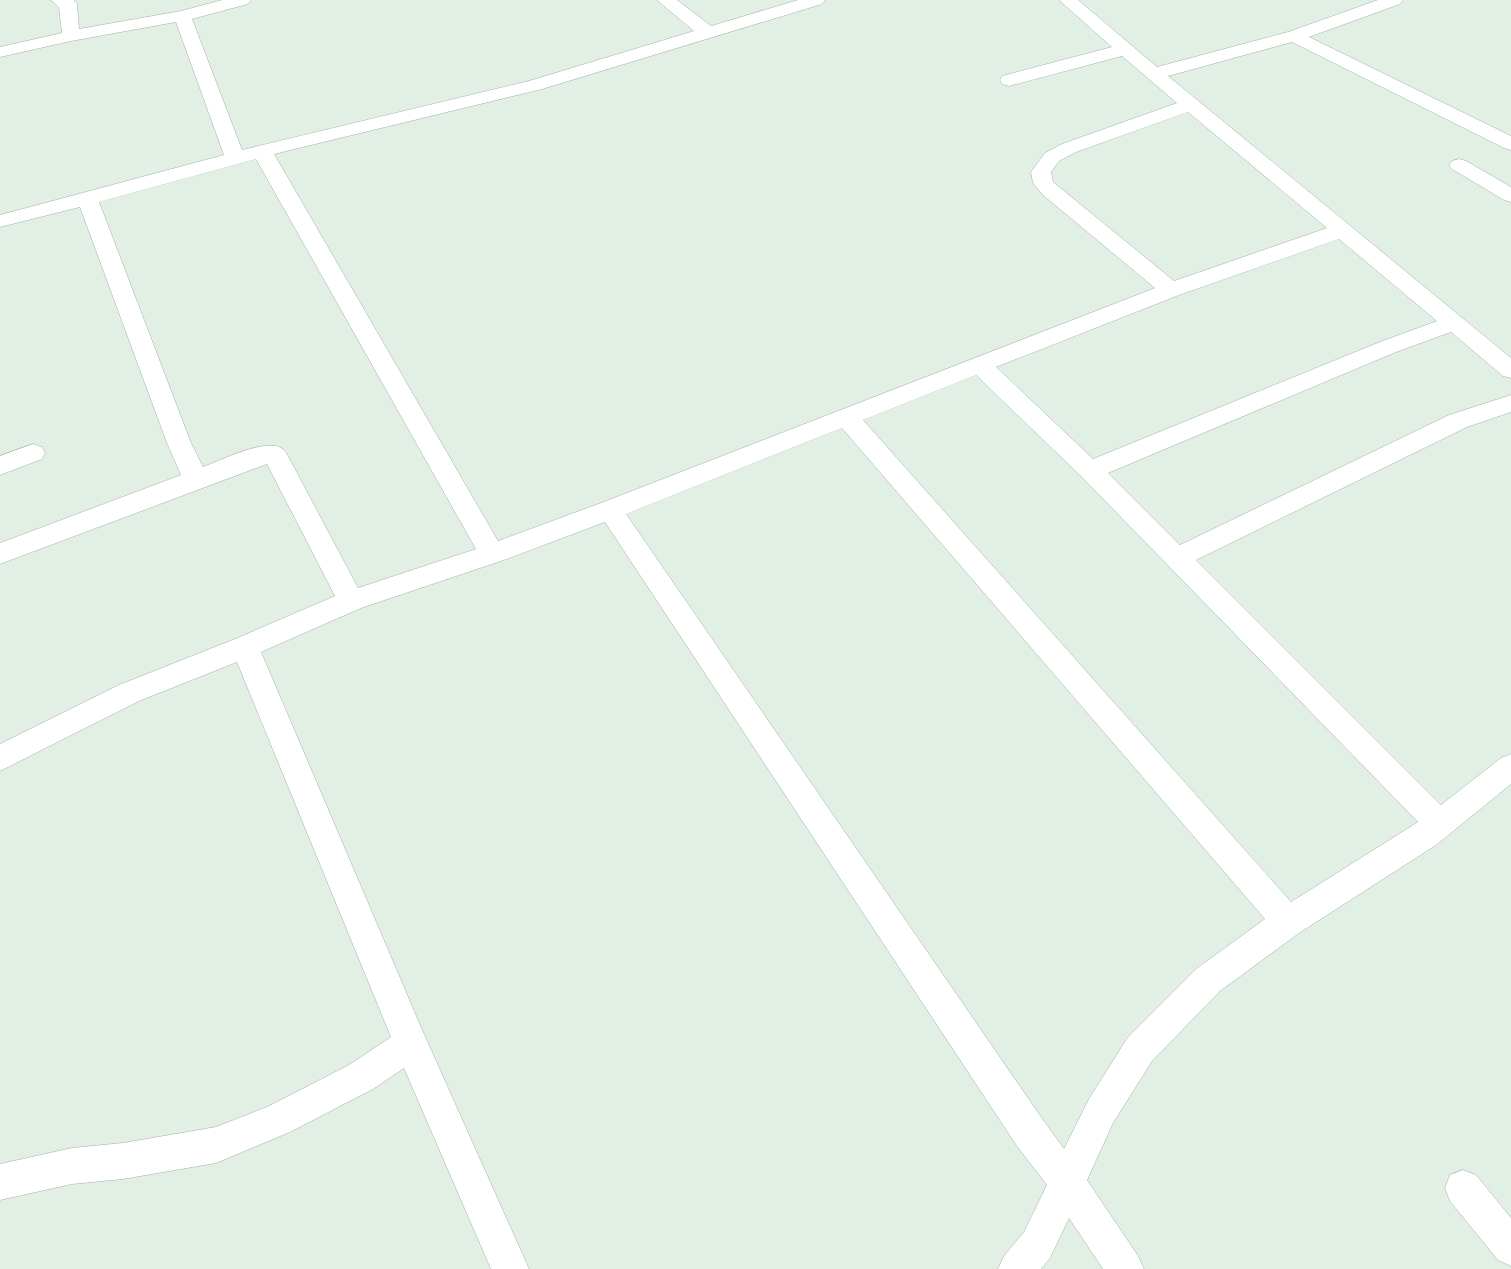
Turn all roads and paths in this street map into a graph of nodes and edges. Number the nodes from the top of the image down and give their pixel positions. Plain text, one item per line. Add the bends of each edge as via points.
1 (60, 0) edge
2 (242, 0) edge
3 (666, 0) edge
4 (816, 0) edge
5 (1068, 0) edge
6 (1394, 0) edge
7 (182, 16) junction
8 (708, 33) junction
9 (71, 36) junction
10 (1294, 36) junction
11 (1125, 49) junction
12 (0, 52) edge
13 (1154, 74) junction
14 (1009, 80) dead end
15 (1191, 104) junction
16 (1511, 144) edge
17 (262, 151) junction
18 (236, 158) junction
19 (1459, 165) dead end
20 (1511, 196) edge
21 (87, 199) junction
22 (0, 221) edge
23 (1344, 230) junction
24 (1171, 290) junction
25 (1454, 323) junction
26 (979, 365) junction
27 (1511, 370) edge
28 (1511, 403) edge
29 (846, 417) junction
30 (33, 453) dead end
31 (0, 466) edge
32 (1090, 470) junction
33 (196, 478) junction
34 (610, 510) junction
35 (0, 554) edge
36 (492, 554) junction
37 (1177, 558) junction
38 (351, 601) junction
39 (245, 647) junction
40 (0, 758) edge
41 (1511, 767) edge
42 (1440, 824) junction
43 (1288, 922) junction
44 (411, 1044) junction
45 (0, 1182) edge
46 (1067, 1182) junction
47 (1462, 1188) dead end
48 (1511, 1247) edge
49 (510, 1269) edge
50 (1017, 1269) edge
51 (1125, 1269) edge

1 - 9 street via 68,4
2 - 7 street
3 - 8 street
4 - 8 street
5 - 11 street
6 - 10 street
7 - 9 street
7 - 18 street
8 - 17 street via 535,85
9 - 12 street
10 - 13 street
10 - 16 street
11 - 13 street
11 - 14 street
13 - 15 street
15 - 23 street
15 - 24 street via 1069,148 1052,157 1041,172 1050,191
17 - 18 street
17 - 36 street
18 - 21 street
19 - 20 street
21 - 22 street
21 - 33 street via 179,443
23 - 24 street
23 - 25 street
24 - 26 street
25 - 27 street
25 - 32 street
26 - 29 street
26 - 32 street
28 - 37 street via 1458,422
29 - 34 street
29 - 43 street
30 - 31 street
32 - 37 street
33 - 35 street
33 - 38 street via 272,454 282,466
34 - 36 street
34 - 46 street via 1030,1133
36 - 38 street
37 - 42 street
38 - 39 street
39 - 40 street via 129,693
39 - 44 street
41 - 42 street
42 - 43 street
43 - 46 street via 1208,980 1140,1049 1101,1112
44 - 45 street via 361,1077 278,1120 216,1145 72,1166
44 - 49 street
46 - 50 street via 1037,1244
46 - 51 street
47 - 48 street

